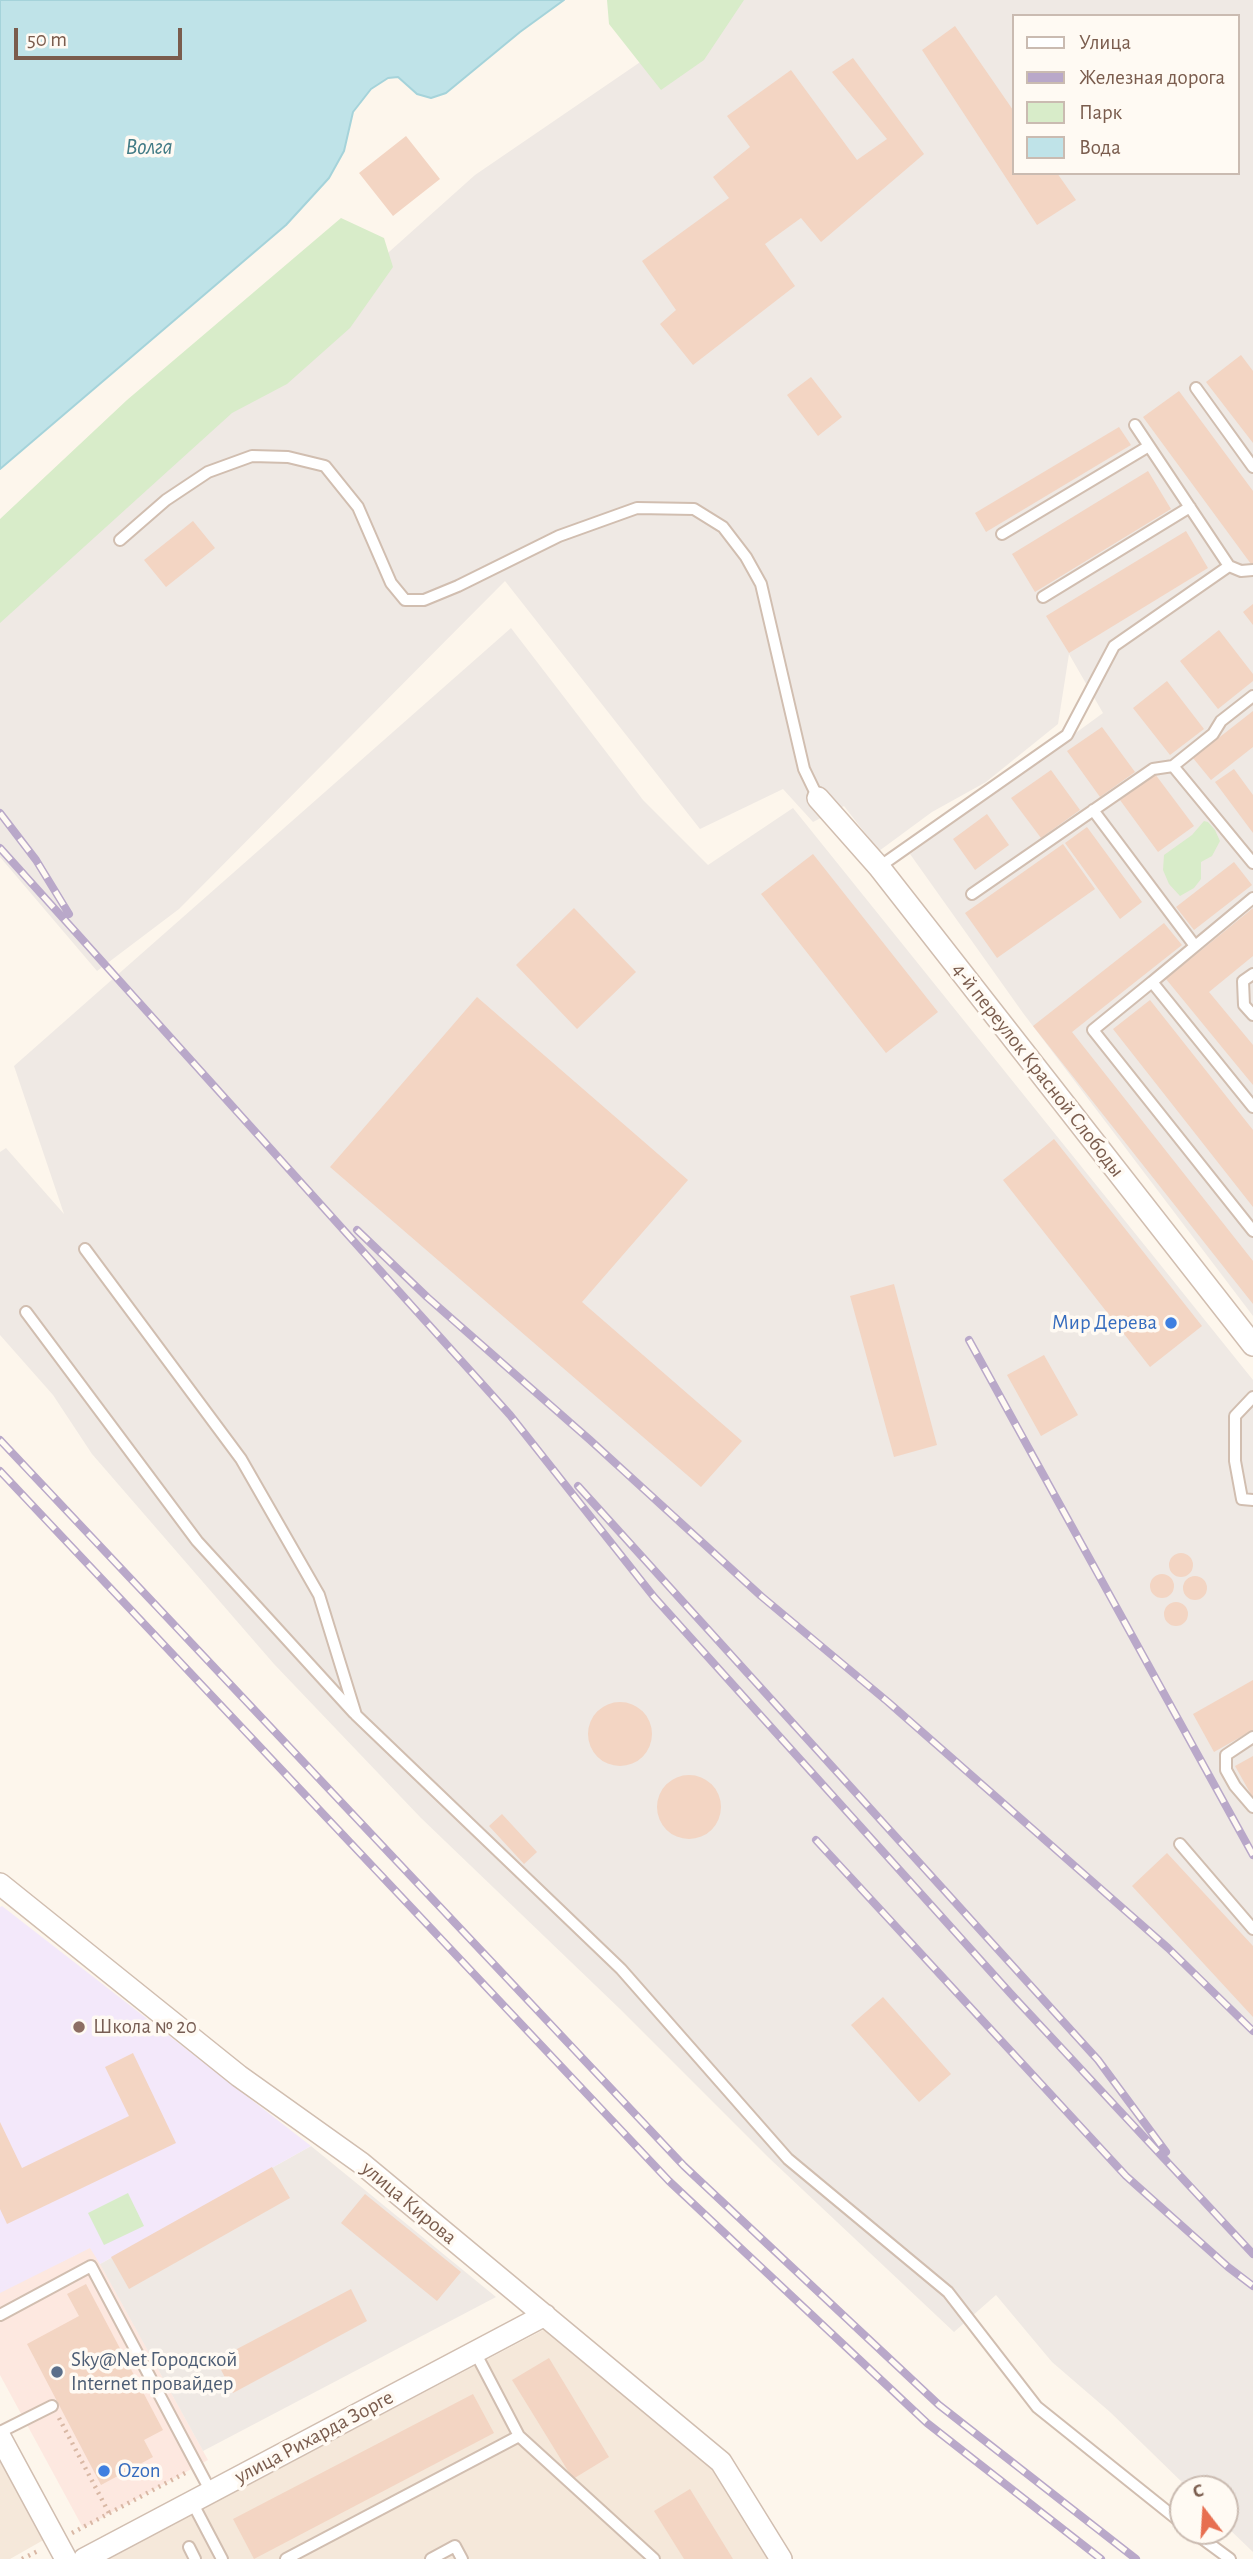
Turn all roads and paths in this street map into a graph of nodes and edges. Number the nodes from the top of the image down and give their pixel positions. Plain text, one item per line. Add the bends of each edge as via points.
1 (1196, 388) dead end
2 (1135, 425) dead end
3 (1149, 446) junction
4 (1253, 467) edge
5 (1190, 506) junction
6 (1002, 534) dead end
7 (120, 540) dead end
8 (1229, 566) junction
9 (1253, 570) edge
10 (1042, 597) dead end
11 (1253, 696) edge
12 (1172, 766) junction
13 (818, 798) joint
14 (1093, 810) junction
15 (1253, 863) edge
16 (878, 867) junction
17 (972, 894) dead end
18 (1253, 898) edge
19 (1195, 946) junction
20 (1253, 974) edge
21 (1153, 982) junction
22 (1253, 1015) edge
23 (1253, 1107) edge
24 (1253, 1231) edge
25 (85, 1249) dead end
26 (26, 1312) dead end
27 (1253, 1345) edge
28 (1253, 1397) edge
29 (1253, 1500) edge
30 (356, 1715) junction
31 (1253, 1737) edge
32 (1253, 1807) edge
33 (1181, 1844) dead end
34 (0, 1884) edge
35 (1253, 1928) edge
36 (0, 2315) edge
37 (545, 2315) junction
38 (475, 2352) junction
39 (52, 2406) joint
40 (0, 2434) edge
41 (519, 2435) junction
42 (198, 2466) junction
43 (202, 2497) junction
44 (109, 2513) junction
45 (1169, 2513) edge
46 (75, 2531) dead end
47 (1211, 2545) edge
48 (189, 2547) dead end
49 (66, 2559) edge
50 (84, 2559) edge
51 (195, 2559) edge
52 (222, 2559) edge
53 (286, 2559) edge
54 (431, 2559) edge
55 (462, 2559) edge
56 (654, 2559) edge
57 (782, 2559) edge
58 (1230, 2559) edge

1 - 4 lane
2 - 3 lane
3 - 5 lane
3 - 6 lane
5 - 8 lane
5 - 10 lane
7 - 13 lane via 166,500 208,472 252,456 288,457 326,466 358,507 391,583 405,600 424,600 559,536 637,508 694,509 723,527 761,584 804,769
8 - 9 lane
8 - 16 lane via 1114,646 1067,735
11 - 12 lane
12 - 14 lane via 1153,769
12 - 15 lane
13 - 16 street, 4-й переулок Красной Слободы
14 - 17 lane
14 - 19 lane
16 - 27 street, 4-й переулок Красной Слободы
18 - 19 lane
19 - 21 lane
20 - 22 lane via 1243,981 1244,1005
21 - 23 lane
21 - 24 lane via 1093,1030
25 - 30 lane via 241,1459 319,1595
26 - 30 lane via 197,1541
28 - 29 lane via 1235,1416 1235,1461 1242,1500
30 - 45 lane via 621,1969 788,2159 948,2292 1037,2407
31 - 32 lane via 1226,1755 1226,1770
33 - 35 lane
34 - 37 street, улица Кирова via 239,2076 361,2163
36 - 42 lane via 91,2266
37 - 38 street, улица Рихарда Зорге
37 - 57 street, улица Кирова via 721,2462
38 - 41 lane
38 - 43 street, улица Рихарда Зорге
39 - 40 lane
39 - 44 path
40 - 49 street
41 - 53 lane
41 - 56 lane
42 - 43 lane
42 - 44 path
43 - 50 street, улица Рихарда Зорге
43 - 52 lane
44 - 46 path
47 - 58 lane
48 - 51 lane
54 - 55 lane via 455,2546

